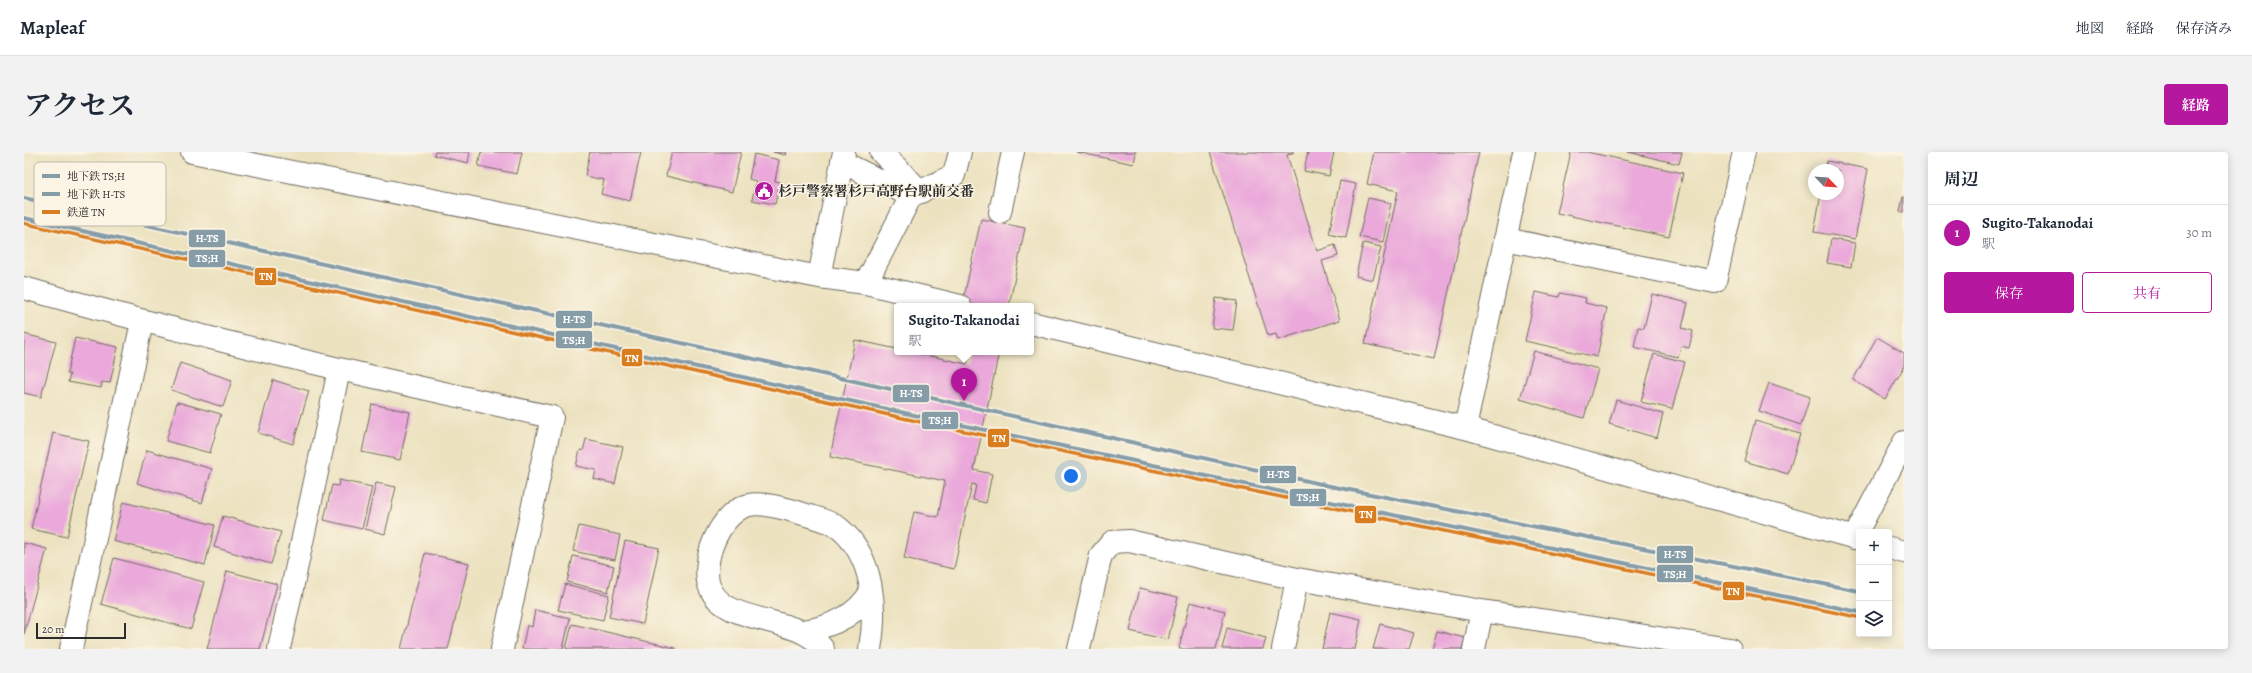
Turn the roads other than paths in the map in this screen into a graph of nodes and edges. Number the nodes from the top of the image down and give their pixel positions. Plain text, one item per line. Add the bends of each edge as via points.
1 (192, 152) edge
2 (881, 152) edge
3 (960, 152) edge
4 (1013, 152) edge
5 (1524, 152) edge
6 (1744, 152) edge
7 (843, 157) edge
8 (916, 194) junction
9 (1000, 212) dead end
10 (1505, 240) junction
11 (819, 277) junction
12 (866, 283) junction
13 (24, 288) edge
14 (948, 303) edge
15 (142, 322) junction
16 (1034, 324) edge
17 (339, 370) junction
18 (1465, 428) junction
19 (1904, 442) edge
20 (1862, 529) edge
21 (1856, 539) edge
22 (1892, 549) edge
23 (1904, 552) edge
24 (1297, 579) junction
25 (871, 591) junction
26 (1482, 611) junction
27 (803, 631) junction
28 (1669, 645) edge
29 (71, 649) edge
30 (279, 649) edge
31 (502, 649) edge
32 (823, 649) edge
33 (870, 649) edge
34 (1079, 649) edge
35 (1282, 649) edge
36 (1474, 649) edge
37 (1730, 649) edge

1 - 11 street
2 - 8 street
3 - 8 street via 954,175
4 - 9 street
5 - 10 street
6 - 10 street via 1715,282
7 - 8 street
7 - 11 street
8 - 12 street
10 - 18 street
11 - 12 street
12 - 14 street
13 - 15 street
15 - 17 street
15 - 29 street
16 - 18 street
17 - 30 street
17 - 31 street via 552,416
18 - 21 street
19 - 20 street
22 - 23 street
24 - 26 street
24 - 34 street via 1129,541 1112,542 1101,555
24 - 35 street
25 - 27 street via 864,603 848,617 823,628
25 - 27 street via 864,564 853,544 839,528 794,511 768,506 750,504 736,511 724,523 711,549 707,582 711,592 720,602 739,612
25 - 33 street via 874,612
26 - 28 street
26 - 36 street
27 - 32 street via 817,640
28 - 37 street

